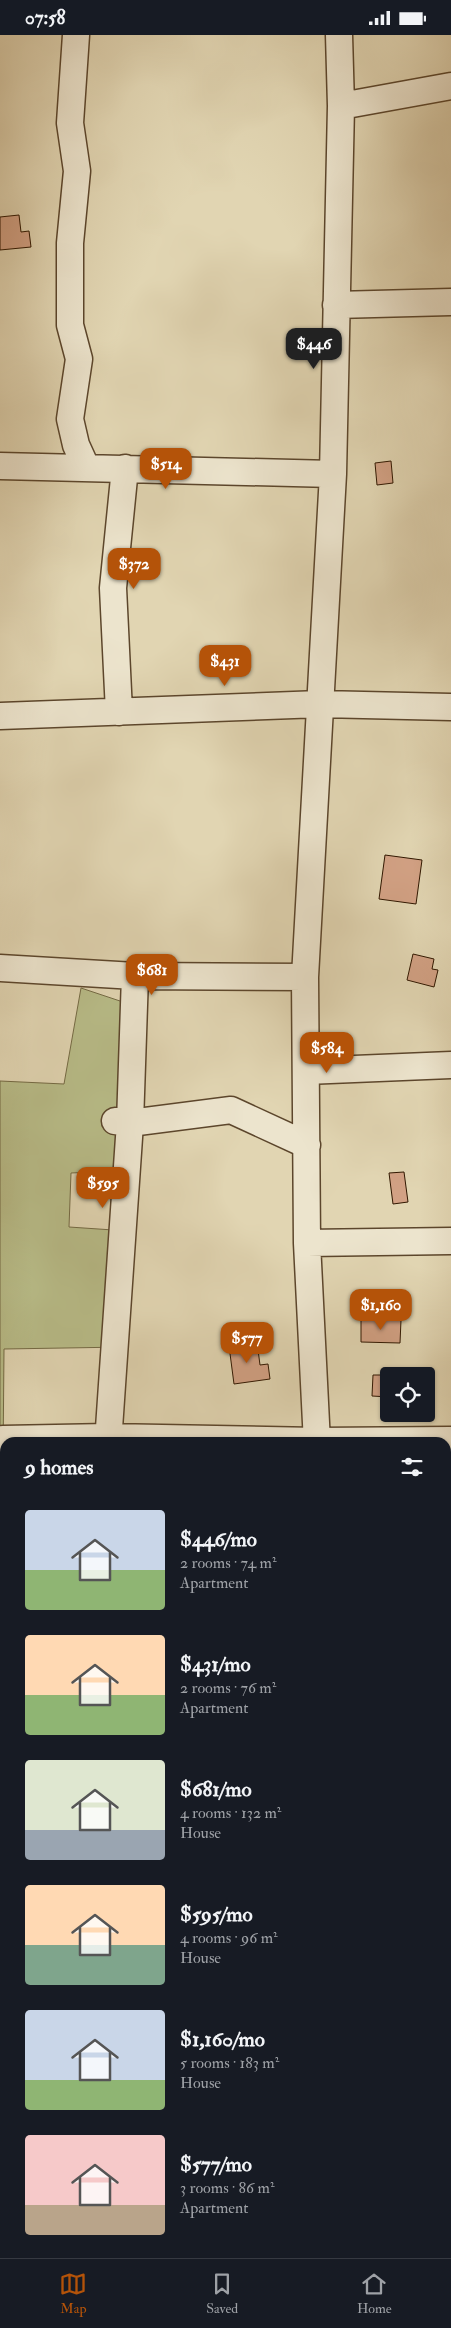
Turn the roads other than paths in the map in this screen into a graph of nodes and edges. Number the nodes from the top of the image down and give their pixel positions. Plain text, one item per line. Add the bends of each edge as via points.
1 (76, 35) edge
2 (339, 35) edge
3 (451, 86) edge
4 (341, 106) junction
5 (451, 302) edge
6 (336, 305) junction
7 (0, 466) edge
8 (86, 467) junction
9 (125, 468) junction
10 (333, 474) junction
11 (320, 705) junction
12 (451, 707) edge
13 (119, 712) junction
14 (0, 716) edge
15 (0, 968) edge
16 (135, 975) junction
17 (305, 977) junction
18 (451, 1065) edge
19 (306, 1071) junction
20 (122, 1122) junction
21 (307, 1145) junction
22 (451, 1241) edge
23 (307, 1243) junction
24 (108, 1437) edge
25 (317, 1437) edge

1 - 8 street via 70,123 77,171 70,243 70,325 80,359 70,419 76,445
2 - 4 street
3 - 4 street
4 - 6 street
5 - 6 street
6 - 10 street
7 - 8 street
8 - 9 street
9 - 10 street
9 - 13 street via 113,588
10 - 11 street
11 - 12 street
11 - 13 street
11 - 17 street
13 - 14 street
15 - 16 street
16 - 17 street
16 - 20 street
17 - 19 street
18 - 19 street
19 - 21 street
20 - 21 street via 231,1110
20 - 24 street
21 - 23 street
22 - 23 street
23 - 25 street

